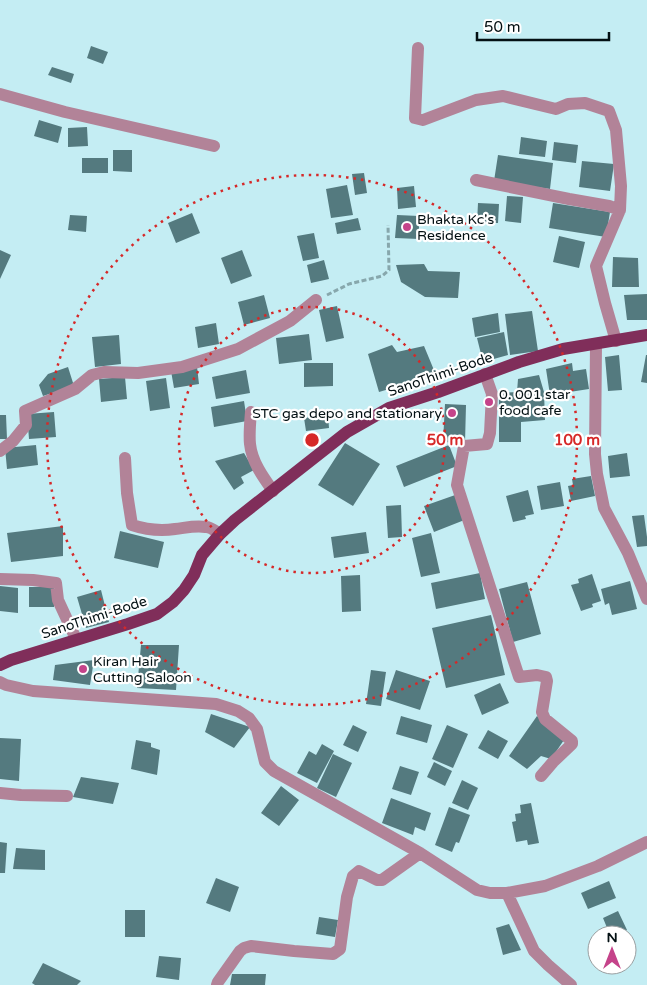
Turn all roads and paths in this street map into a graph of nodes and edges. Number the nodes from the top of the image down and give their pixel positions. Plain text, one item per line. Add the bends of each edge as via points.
1 (418, 48) dead end
2 (0, 94) edge
3 (214, 146) dead end
4 (476, 180) dead end
5 (620, 210) junction
6 (388, 225) dead end
7 (316, 300) joint
8 (647, 335) edge
9 (616, 341) junction
10 (596, 344) junction
11 (485, 374) junction
12 (251, 412) dead end
13 (0, 451) edge
14 (125, 458) dead end
15 (273, 491) junction
16 (220, 534) junction
17 (0, 579) edge
18 (647, 599) edge
19 (76, 639) junction
20 (0, 665) edge
21 (0, 682) edge
22 (541, 776) dead end
23 (0, 793) edge
24 (67, 796) dead end
25 (647, 842) edge
26 (420, 853) junction
27 (507, 893) junction
28 (218, 985) edge
29 (571, 985) edge

1 - 5 street via 415,118 423,120 476,100 503,96 556,109 585,103 609,111 616,130
2 - 3 street
4 - 5 street
5 - 9 street via 596,266
6 - 7 path via 388,270 382,276 349,284
7 - 13 street via 290,321 238,349 182,367 92,375 75,390 26,411 26,425
8 - 9 main road, SanoThimi-Bode
9 - 10 main road, SanoThimi-Bode
10 - 11 main road, SanoThimi-Bode via 518,362
10 - 18 street via 597,474 604,508
11 - 15 main road, SanoThimi-Bode via 389,408 348,432
11 - 22 street via 492,394 490,433 487,444 464,446 457,485 519,677 537,674 546,678 542,712 545,719 572,741
12 - 15 street via 252,455
14 - 16 street via 132,525 160,529 208,527
15 - 16 main road, SanoThimi-Bode
16 - 19 main road, SanoThimi-Bode via 202,555 194,575 173,602 156,614
17 - 19 street via 56,583 58,600
19 - 20 main road, SanoThimi-Bode
21 - 26 street via 33,691 216,704 238,711 257,729 265,762 274,771
23 - 24 street
25 - 27 street via 598,866 545,886
26 - 27 street via 477,890
26 - 28 street via 382,880 360,871 353,876 337,952 251,946 240,951
27 - 29 street via 534,951

